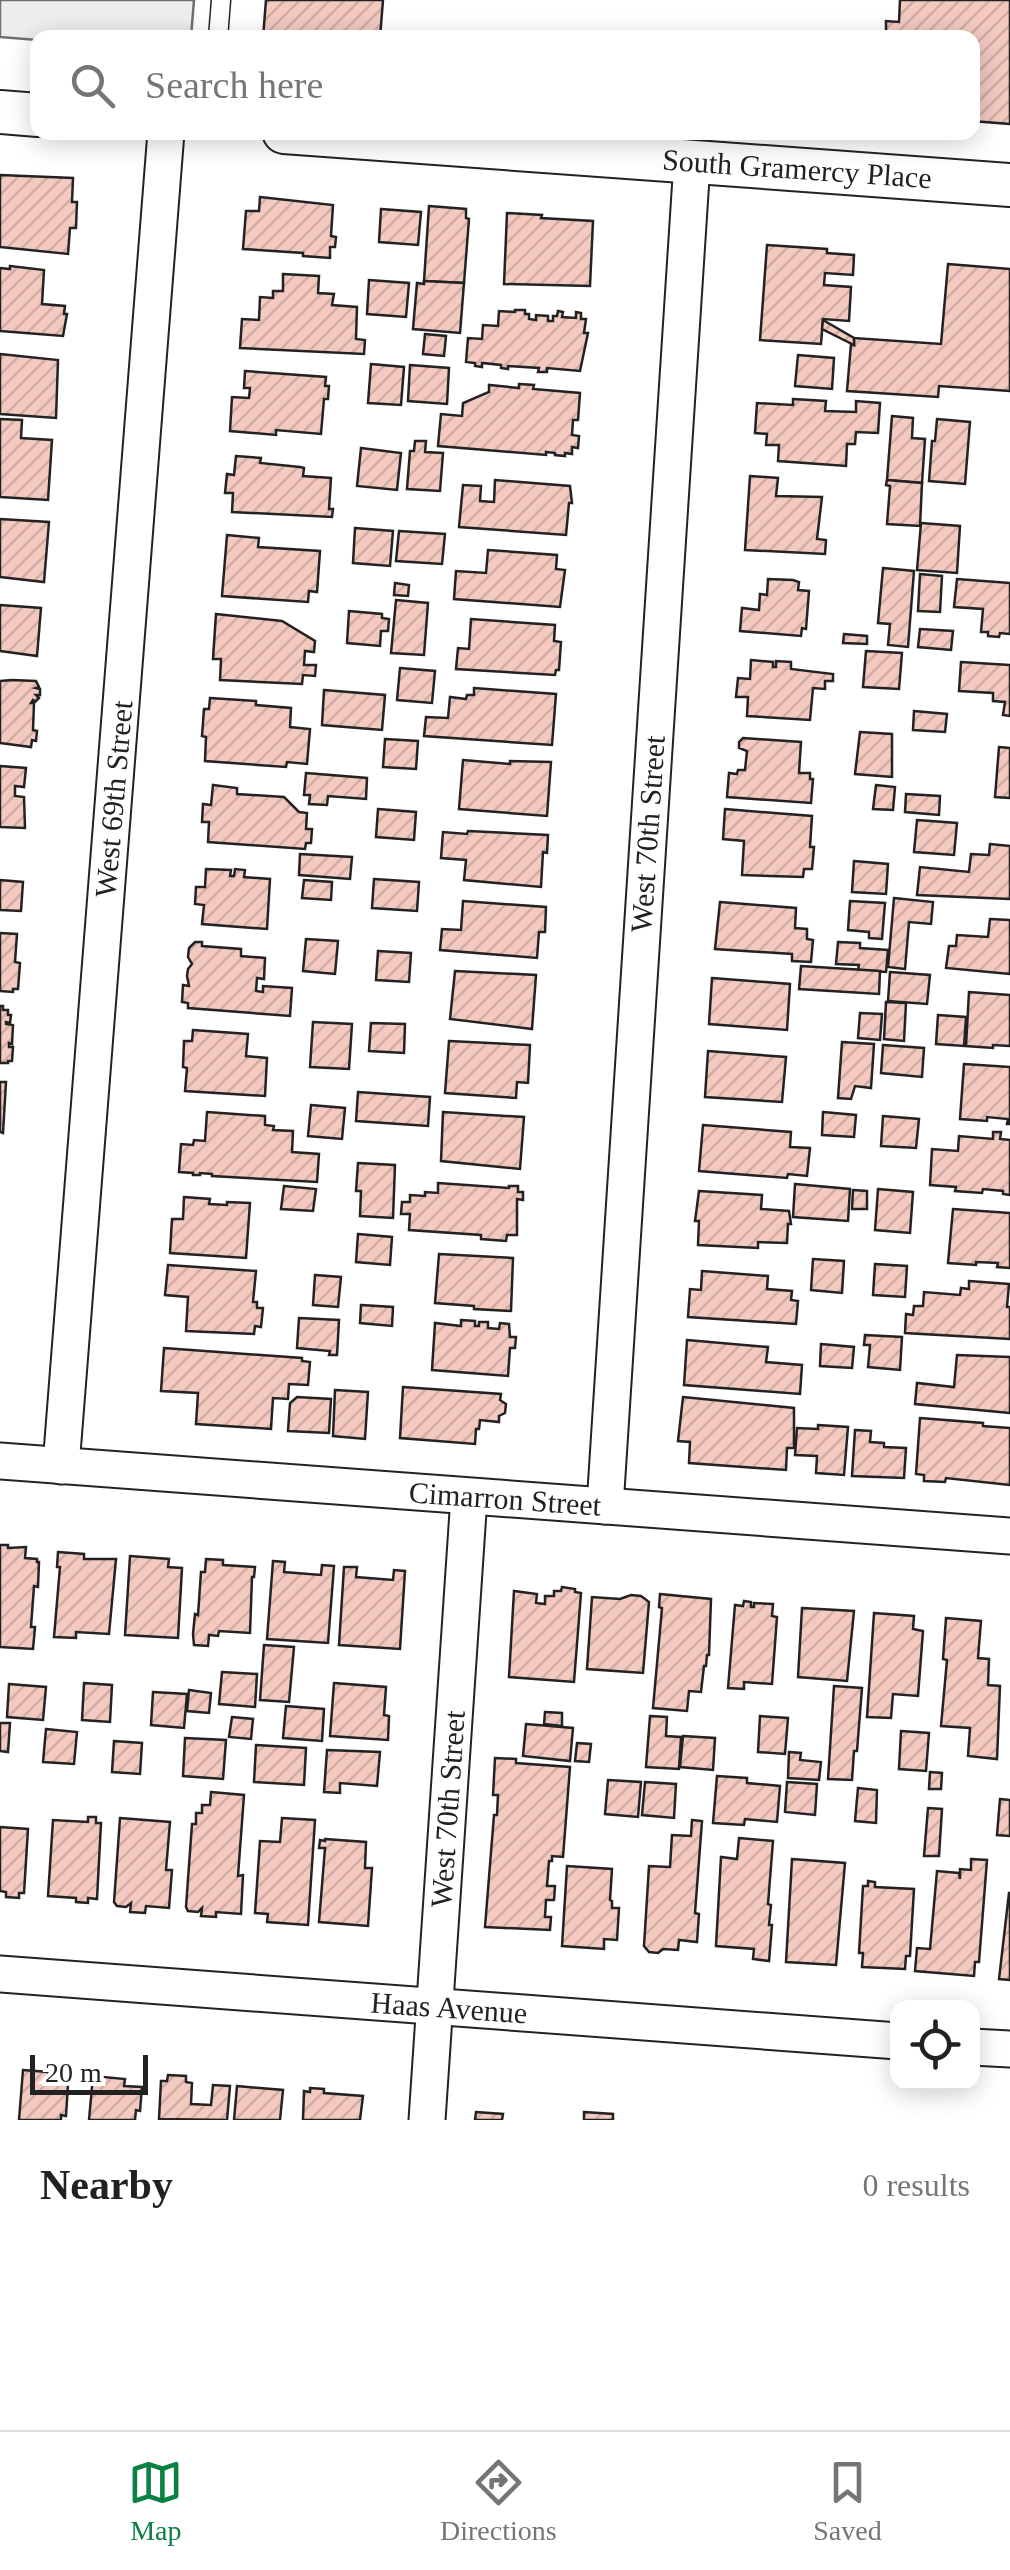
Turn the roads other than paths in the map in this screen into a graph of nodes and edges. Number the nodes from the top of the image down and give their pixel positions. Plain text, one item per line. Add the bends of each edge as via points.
1 (221, 0) edge
2 (219, 30) edge
3 (0, 112) edge
4 (30, 114) edge
5 (165, 140) edge
6 (393, 140) edge
7 (692, 162) junction
8 (1010, 184) edge
9 (0, 1461) edge
10 (61, 1466) junction
11 (470, 1497) junction
12 (605, 1506) junction
13 (1010, 1536) edge
14 (0, 1974) edge
15 (434, 2007) junction
16 (890, 2040) edge
17 (980, 2048) edge
18 (1010, 2050) edge
19 (427, 2120) edge

1 - 2 lane
3 - 4 street
5 - 10 street, West 69th Street
6 - 7 street, South Gramercy Place
7 - 8 street, South Gramercy Place
7 - 12 street, West 70th Street
9 - 10 street, Cimarron Street
10 - 11 street, Cimarron Street
11 - 12 street, Cimarron Street
11 - 15 street, West 70th Street
12 - 13 street, Cimarron Street
14 - 15 street, Haas Avenue
15 - 16 street, Haas Avenue
15 - 19 street, West 70th Street
17 - 18 street

